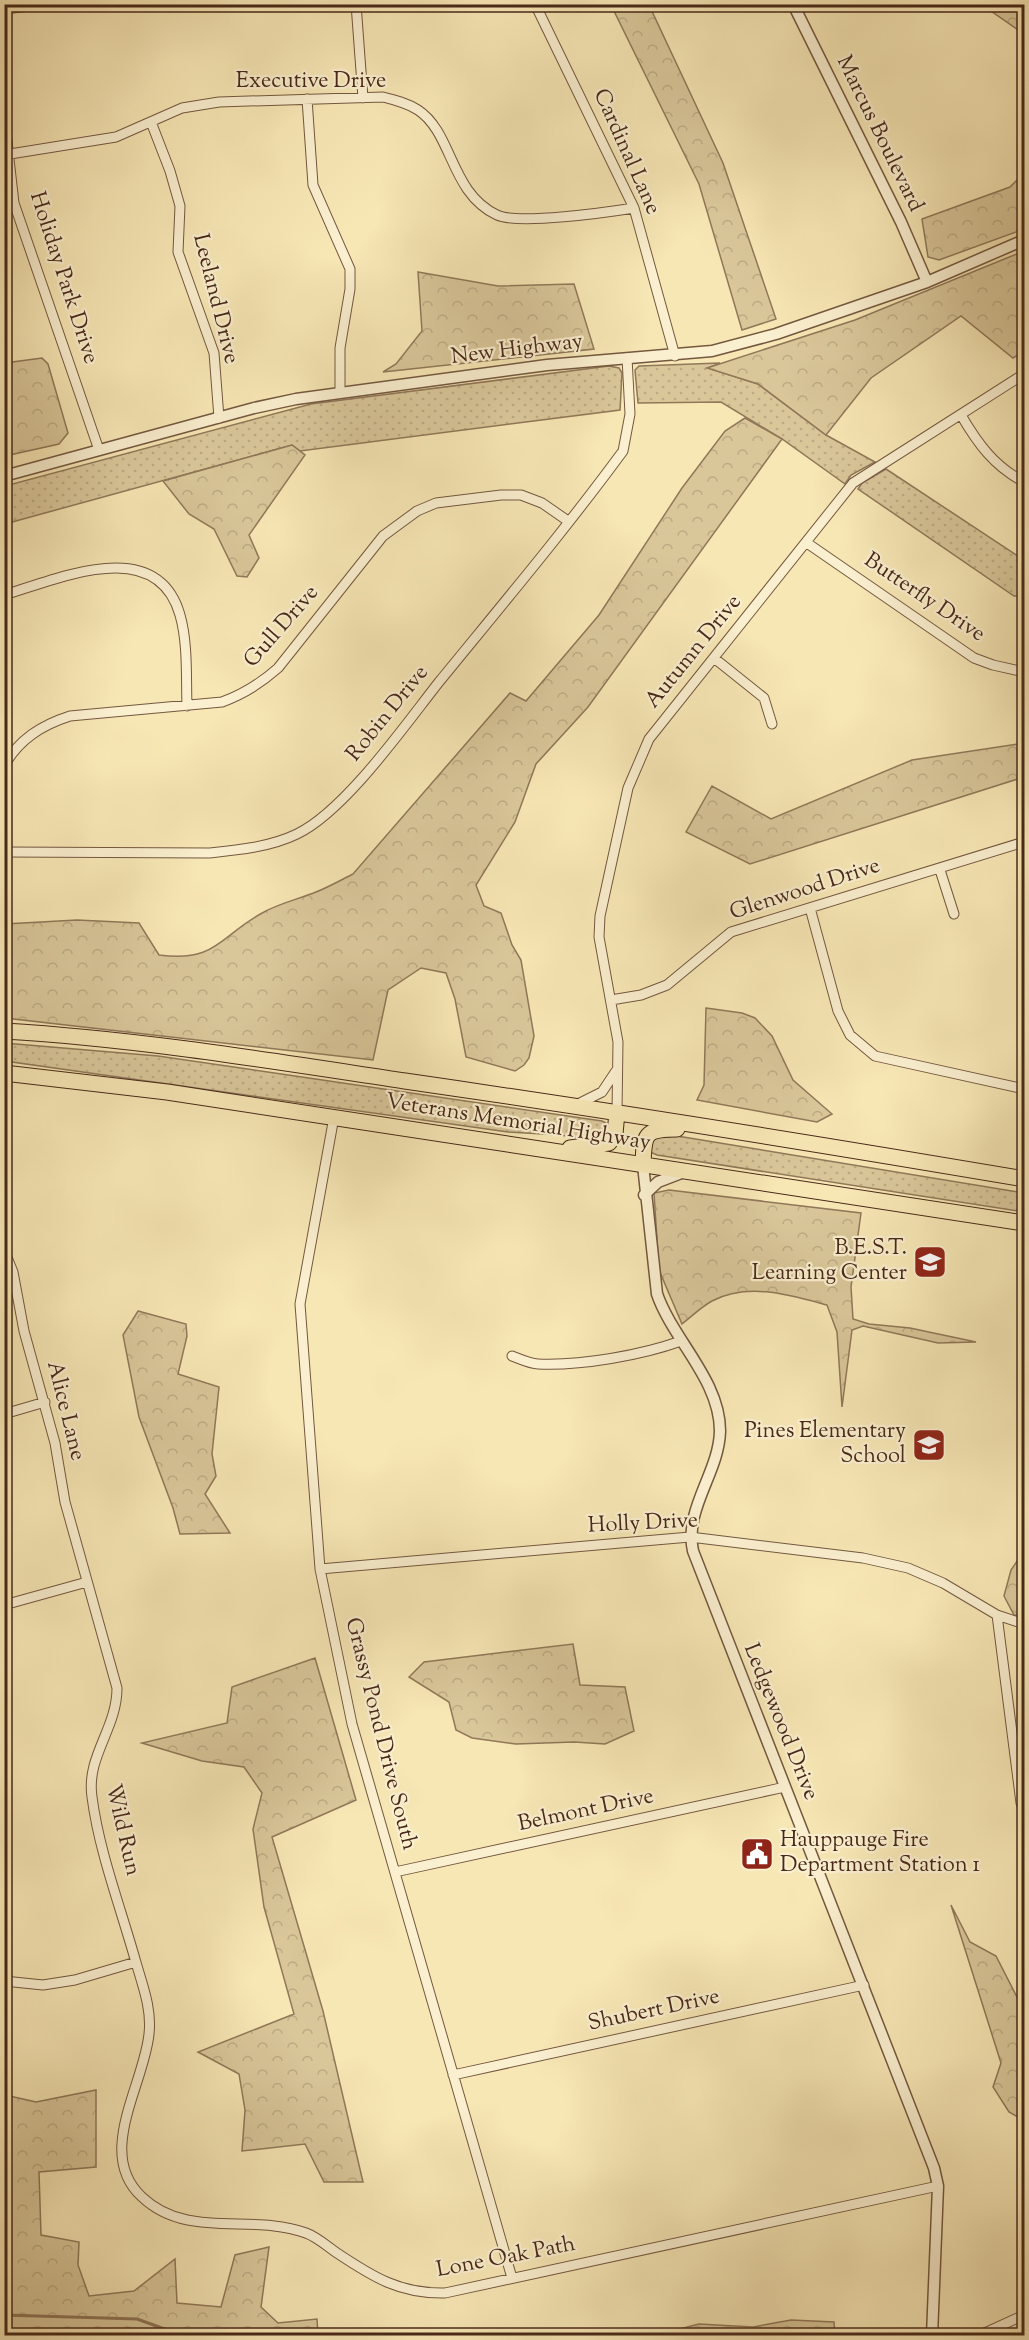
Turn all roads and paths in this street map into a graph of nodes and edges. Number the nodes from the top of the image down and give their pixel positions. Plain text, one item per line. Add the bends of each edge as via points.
1 (47, 4) edge
2 (356, 4) edge
3 (535, 4) edge
4 (793, 4) edge
5 (4, 9) edge
6 (363, 98) junction
7 (307, 99) junction
8 (4, 115) edge
9 (150, 122) junction
10 (10, 154) junction
11 (634, 208) junction
12 (1024, 240) edge
13 (927, 282) junction
14 (675, 357) junction
15 (627, 358) junction
16 (1024, 374) edge
17 (340, 392) junction
18 (961, 415) junction
19 (219, 418) junction
20 (99, 450) junction
21 (4, 476) edge
22 (1024, 482) edge
23 (568, 521) junction
24 (807, 543) junction
25 (4, 596) edge
26 (714, 658) junction
27 (1024, 672) edge
28 (187, 706) junction
29 (772, 724) dead end
30 (4, 766) edge
31 (1024, 842) edge
32 (4, 852) edge
33 (940, 870) junction
34 (810, 908) junction
35 (954, 914) dead end
36 (611, 1000) junction
37 (4, 1031) edge
38 (617, 1068) junction
39 (4, 1073) edge
40 (1024, 1089) edge
41 (575, 1106) junction
42 (617, 1112) junction
43 (334, 1117) junction
44 (730, 1130) junction
45 (543, 1149) junction
46 (643, 1165) junction
47 (686, 1171) junction
48 (1024, 1179) edge
49 (644, 1195) junction
50 (1024, 1223) edge
51 (4, 1250) edge
52 (681, 1341) junction
53 (512, 1356) dead end
54 (45, 1402) junction
55 (4, 1414) edge
56 (690, 1537) junction
57 (320, 1569) junction
58 (87, 1582) junction
59 (4, 1605) edge
60 (996, 1615) junction
61 (1024, 1624) edge
62 (785, 1787) junction
63 (1024, 1810) edge
64 (395, 1872) junction
65 (136, 1962) junction
66 (4, 1981) edge
67 (864, 1985) junction
68 (145, 2055) joint
69 (453, 2075) junction
70 (938, 2186) junction
71 (512, 2278) junction
72 (1024, 2316) edge
73 (932, 2336) edge
74 (978, 2336) edge

1 - 5 street
2 - 6 street
3 - 11 street, Cardinal Lane
4 - 13 street, Marcus Boulevard
6 - 7 street, Executive Drive
6 - 11 street, Executive Drive via 383,97 419,111 432,124 462,183 477,202 497,215 512,219
7 - 9 street, Executive Drive via 219,102 182,108
7 - 17 street via 313,185 350,269 340,348
8 - 10 street, Holiday Park Drive
9 - 10 street, Executive Drive via 116,137
9 - 19 street, Leeland Drive via 180,206 178,252 214,353
10 - 20 street, Holiday Park Drive via 14,203
11 - 14 street, Cardinal Lane
12 - 13 street, New Highway
13 - 14 street, New Highway via 741,345
14 - 15 street, New Highway
15 - 17 street, New Highway
15 - 23 street, Robin Drive via 630,414 623,451
16 - 18 street, Autumn Drive
17 - 19 street, New Highway
18 - 22 street via 994,462
18 - 24 street, Autumn Drive via 853,483
19 - 20 street, New Highway
20 - 21 street, New Highway
23 - 28 street, Gull Drive via 542,503 521,495 436,503 417,511 383,537 262,683 222,702
23 - 32 street, Robin Drive via 391,743 337,805 299,834 265,846 209,853
24 - 26 street, Autumn Drive
24 - 27 street, Butterfly Drive via 974,658
25 - 28 street via 119,566 153,576 174,600 181,615
26 - 29 street via 764,699
26 - 36 street, Autumn Drive via 650,739 628,788 600,916 599,937
28 - 30 street, Gull Drive via 60,719 17,746
31 - 33 street, Glenwood Drive
33 - 34 street, Glenwood Drive
33 - 35 street
34 - 36 street, Glenwood Drive via 731,933 667,985
34 - 40 street via 838,1011 850,1035 875,1056
36 - 38 street, Autumn Drive via 618,1042
37 - 41 highway, Veterans Memorial Highway via 185,1049
38 - 41 street via 602,1092
38 - 42 street, Autumn Drive
39 - 43 highway, Veterans Memorial Highway via 122,1085
41 - 42 highway, Veterans Memorial Highway
42 - 44 highway, Veterans Memorial Highway
42 - 45 highway via 615,1134 609,1143
43 - 45 highway, Veterans Memorial Highway
43 - 57 street, Grassy Pond Drive South via 300,1304
44 - 46 highway via 655,1129 645,1137
44 - 48 highway, Veterans Memorial Highway
45 - 46 highway, Veterans Memorial Highway
46 - 47 highway, Veterans Memorial Highway
46 - 49 street, Ledgewood Drive
47 - 49 street via 658,1182
47 - 50 highway, Veterans Memorial Highway
49 - 52 street, Ledgewood Drive via 657,1294
51 - 54 street, Alice Lane
52 - 53 street via 633,1355 588,1360 537,1364
52 - 56 street, Ledgewood Drive via 708,1388 720,1432 692,1519
54 - 55 street
54 - 58 street, Alice Lane via 65,1502
56 - 57 street, Holly Drive
56 - 60 street, Holly Drive via 863,1558 908,1568 943,1583
56 - 62 street, Ledgewood Drive via 698,1569
57 - 64 street, Grassy Pond Drive South via 352,1724
58 - 59 street
58 - 65 street, Wild Run via 117,1688 117,1707 95,1758 92,1797
60 - 61 street, Holly Drive
60 - 63 street
62 - 64 street, Belmont Drive
62 - 67 street, Ledgewood Drive
64 - 69 street, Grassy Pond Drive South
65 - 66 street via 43,1985
65 - 68 street, Wild Run via 149,2014
67 - 69 street, Shubert Drive
67 - 70 street, Ledgewood Drive
68 - 71 street, Lone Oak Path via 122,2139 124,2174 156,2210 176,2219 286,2227 309,2234 365,2272 421,2293 445,2293
69 - 71 street, Grassy Pond Drive South
70 - 71 street, Lone Oak Path
70 - 73 street, Ledgewood Drive
72 - 74 street

